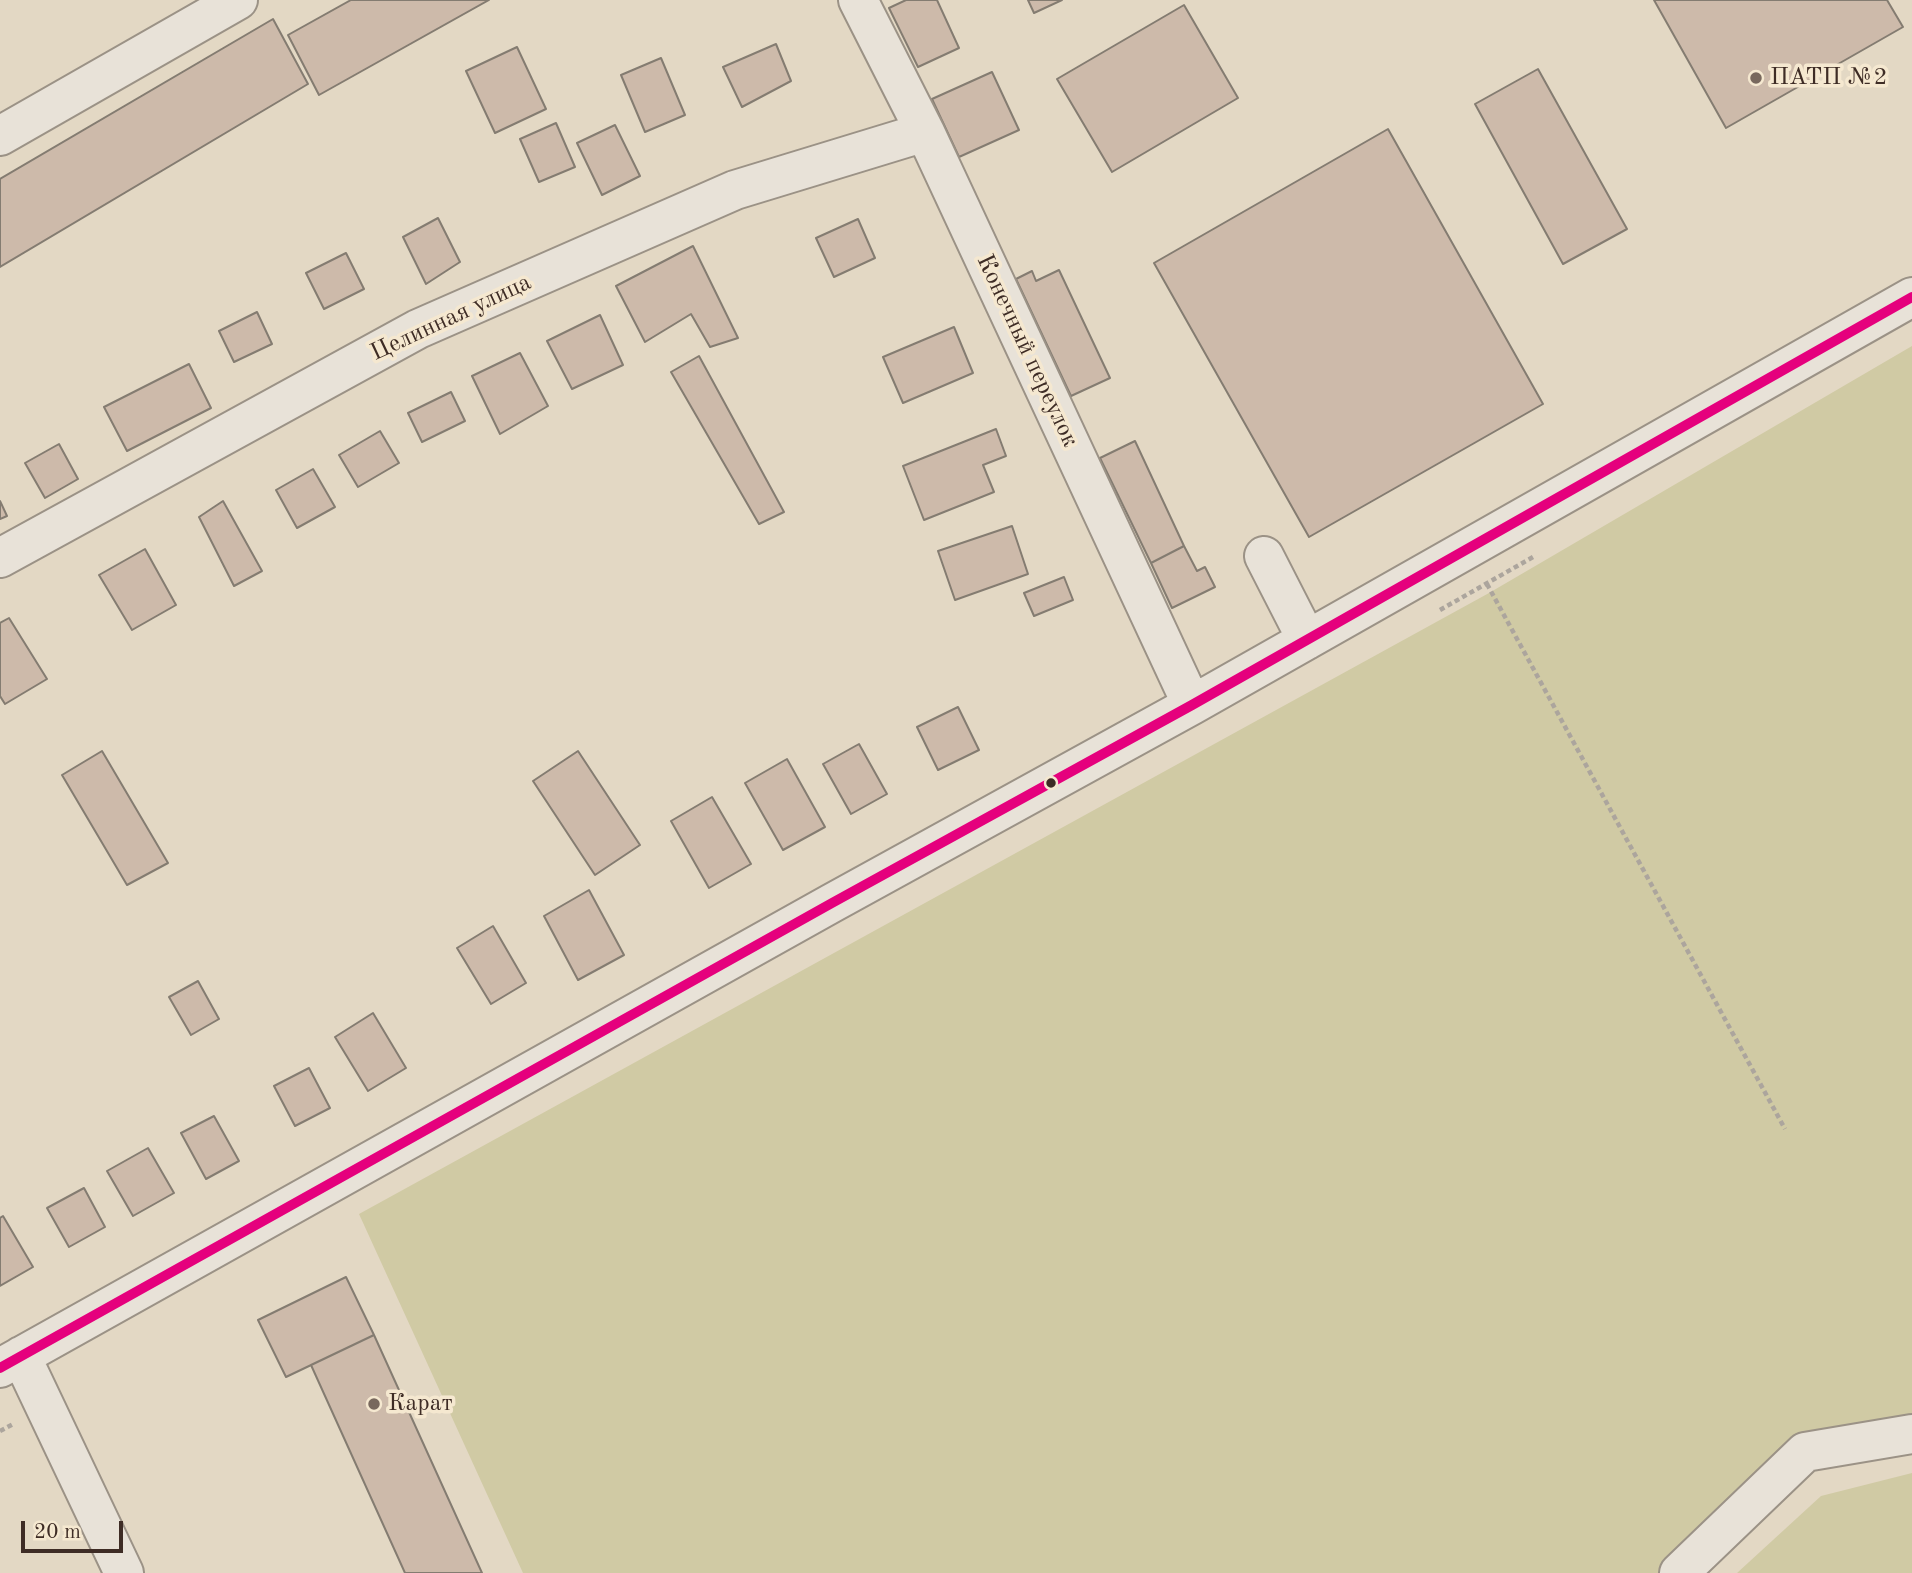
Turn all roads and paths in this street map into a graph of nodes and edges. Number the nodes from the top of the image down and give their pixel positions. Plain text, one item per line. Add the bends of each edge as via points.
1 (238, 0) edge
2 (858, 0) edge
3 (925, 132) junction
4 (0, 136) edge
5 (1912, 297) edge
6 (1264, 556) dead end
7 (0, 558) edge
8 (1487, 584) dead end
9 (1307, 640) junction
10 (1192, 705) junction
11 (1785, 1129) dead end
12 (11, 1362) edge
13 (1912, 1434) edge
14 (124, 1573) edge
15 (1679, 1573) edge

1 - 4 street
2 - 3 street, Конечный переулок
3 - 7 street, Целинная улица via 734,190 418,329
3 - 10 street, Конечный переулок
5 - 9 street
6 - 9 street
8 - 11 path
9 - 10 street
10 - 12 street
12 - 14 street
13 - 15 street via 1805,1452

